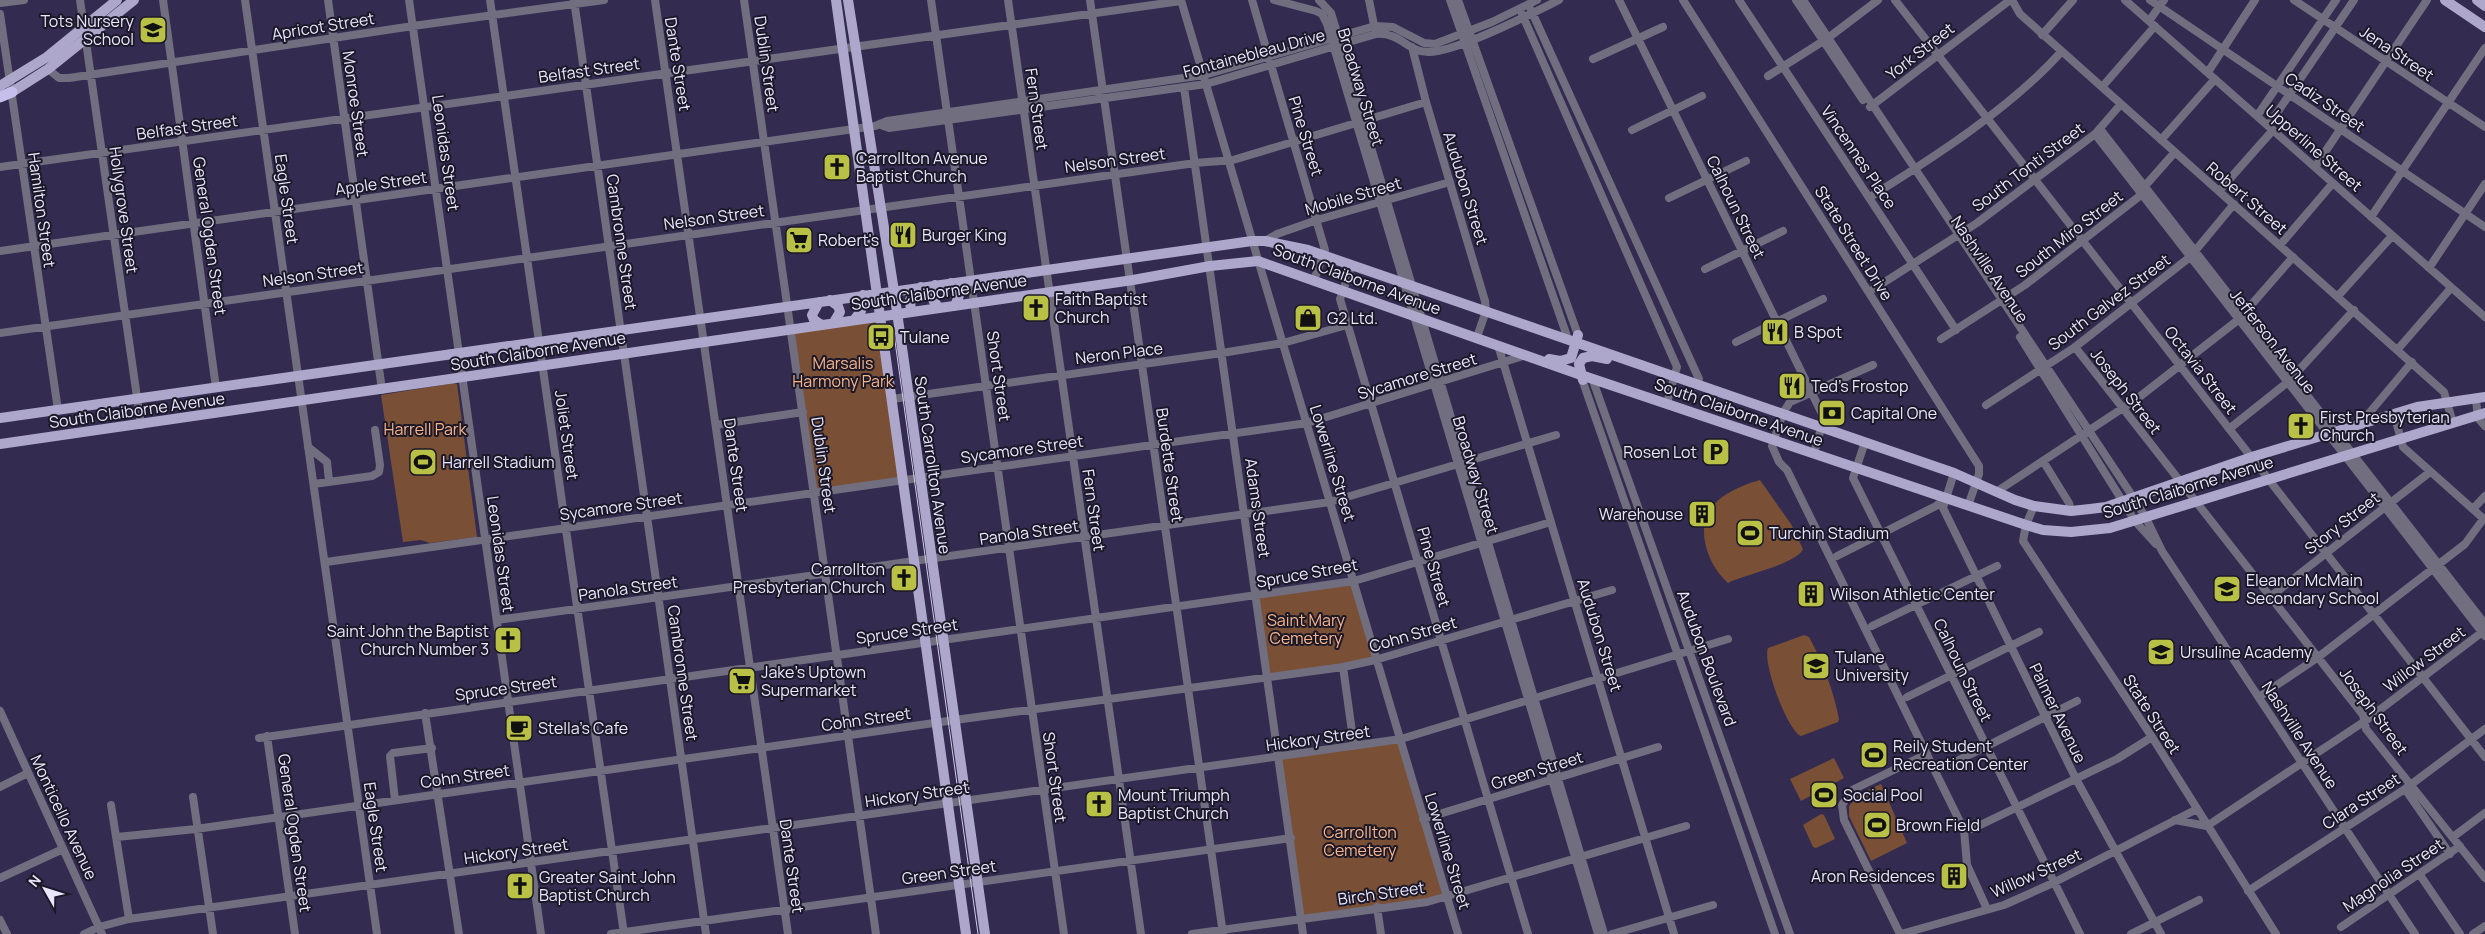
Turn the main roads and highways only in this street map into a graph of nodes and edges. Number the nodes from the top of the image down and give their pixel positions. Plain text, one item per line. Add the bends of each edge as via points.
1 (117, 0) edge
2 (134, 0) edge
3 (836, 0) edge
4 (848, 0) edge
5 (2446, 0) edge
6 (2476, 0) edge
7 (2485, 6) edge
8 (2485, 27) edge
9 (5, 86) edge
10 (0, 97) edge
11 (883, 227) junction
12 (869, 229) junction
13 (950, 283) junction
14 (935, 285) junction
15 (921, 287) junction
16 (894, 291) junction
17 (878, 293) junction
18 (863, 296) junction
19 (830, 300) junction
20 (819, 302) junction
21 (955, 306) junction
22 (939, 308) junction
23 (911, 312) junction
24 (897, 314) junction
25 (880, 316) junction
26 (854, 320) junction
27 (834, 322) junction
28 (820, 324) junction
29 (1574, 339) junction
30 (1514, 351) junction
31 (1654, 370) junction
32 (1588, 380) junction
33 (890, 385) junction
34 (907, 392) junction
35 (2480, 398) edge
36 (2481, 414) edge
37 (0, 418) edge
38 (0, 444) edge
39 (966, 934) edge
40 (985, 934) edge

1 - 9 main road via 47,57
2 - 9 main road via 48,69
3 - 12 main road, South Carrollton Avenue
4 - 11 main road, South Carrollton Avenue
5 - 8 main road
6 - 7 main road
9 - 10 highway
11 - 12 main road
11 - 16 main road, South Carrollton Avenue
12 - 17 main road, South Carrollton Avenue
13 - 14 main road, South Claiborne Avenue
13 - 21 main road via 960,292
13 - 29 main road, South Claiborne Avenue via 1265,241 1295,246
14 - 15 main road, South Claiborne Avenue
14 - 22 main road via 933,300
15 - 16 main road, South Claiborne Avenue
15 - 23 main road via 910,300
16 - 17 main road, South Claiborne Avenue
16 - 24 main road, South Carrollton Avenue
17 - 18 main road, South Claiborne Avenue
17 - 25 main road, South Carrollton Avenue
18 - 19 main road, South Claiborne Avenue
18 - 26 main road via 861,311
19 - 20 main road, South Claiborne Avenue
19 - 27 main road via 840,312
20 - 28 main road via 812,315
20 - 37 main road, South Claiborne Avenue
21 - 22 main road, South Claiborne Avenue
21 - 30 main road, South Claiborne Avenue via 1258,261
22 - 23 main road, South Claiborne Avenue
23 - 24 main road, South Claiborne Avenue
24 - 25 main road, South Claiborne Avenue
24 - 34 main road, South Carrollton Avenue
25 - 26 main road, South Claiborne Avenue
25 - 33 main road, South Carrollton Avenue
26 - 27 main road, South Claiborne Avenue
27 - 28 main road, South Claiborne Avenue
28 - 38 main road, South Claiborne Avenue
29 - 30 main road via 1573,356 1566,360
29 - 31 main road, South Claiborne Avenue
30 - 32 main road, South Claiborne Avenue
31 - 32 main road via 1588,356 1579,364
31 - 35 main road, South Claiborne Avenue via 1676,372 1697,384 1954,472 2034,506 2071,510 2106,507 2178,480 2417,407
32 - 36 main road, South Claiborne Avenue via 1667,403 2026,525 2071,532 2110,528 2146,518
33 - 34 main road
33 - 39 main road, South Carrollton Avenue
34 - 40 main road, South Carrollton Avenue

